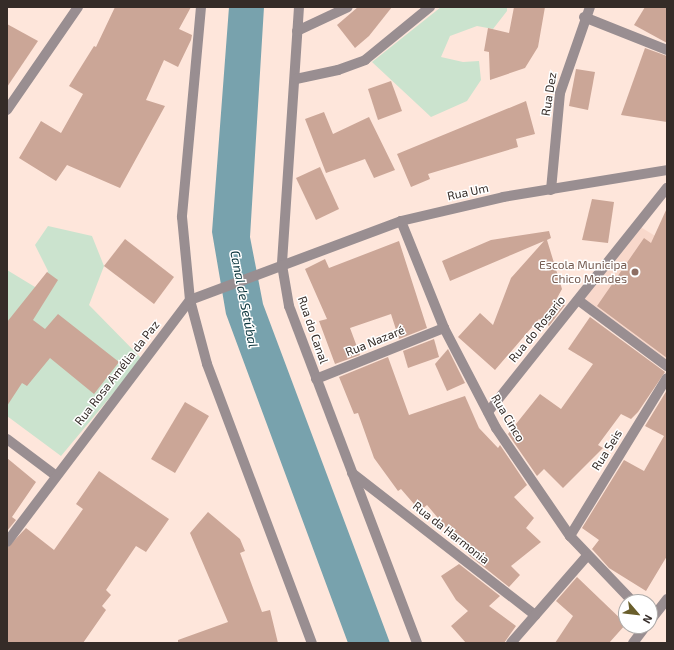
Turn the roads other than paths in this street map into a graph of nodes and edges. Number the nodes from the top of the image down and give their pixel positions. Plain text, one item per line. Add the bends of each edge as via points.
1 (78, 7) edge
2 (201, 7) edge
3 (299, 7) edge
4 (348, 7) edge
5 (430, 7) edge
6 (590, 7) edge
7 (584, 17) junction
8 (297, 30) junction
9 (667, 50) edge
10 (296, 79) junction
11 (7, 110) edge
12 (667, 170) edge
13 (667, 188) edge
14 (551, 190) junction
15 (401, 222) junction
16 (282, 265) junction
17 (190, 300) junction
18 (578, 300) junction
19 (444, 328) junction
20 (667, 366) edge
21 (667, 378) edge
22 (316, 379) junction
23 (488, 412) junction
24 (7, 439) edge
25 (351, 472) junction
26 (55, 475) junction
27 (570, 536) junction
28 (7, 542) edge
29 (586, 557) junction
30 (625, 594) edge
31 (667, 599) edge
32 (658, 610) edge
33 (535, 615) junction
34 (640, 634) edge
35 (312, 643) edge
36 (417, 643) edge
37 (511, 643) edge
38 (634, 643) edge

1 - 11 street
2 - 17 street via 182,217
3 - 8 street, Rua do Canal
4 - 8 street
5 - 10 street via 365,60 338,70
6 - 7 street, Rua Dez
7 - 9 street
7 - 14 street, Rua Dez via 560,93
8 - 10 street, Rua do Canal
10 - 16 street, Rua do Canal
12 - 14 street, Rua Um
13 - 18 street, Rua do Rosario
14 - 15 street, Rua Um via 458,206
15 - 16 street, Rua Um
15 - 19 street, Rua Cinco
16 - 17 street, Rua Rosa Amélia da Paz
16 - 22 street, Rua do Canal via 289,306
17 - 26 street, Rua Rosa Amélia da Paz
17 - 35 street via 207,364
18 - 20 street
18 - 23 street, Rua do Rosario
19 - 22 street, Rua Nazaré
19 - 23 street, Rua Cinco
21 - 27 street, Rua Seis
22 - 25 street, Rua do Canal
23 - 27 street, Rua Cinco
24 - 26 street
25 - 33 street, Rua da Harmonia
25 - 36 street, Rua do Canal
26 - 28 street, Rua Rosa Amélia da Paz
27 - 29 street, Rua Cinco
29 - 30 street, Rua Cinco
29 - 33 street
31 - 32 street
33 - 37 street
34 - 38 street

